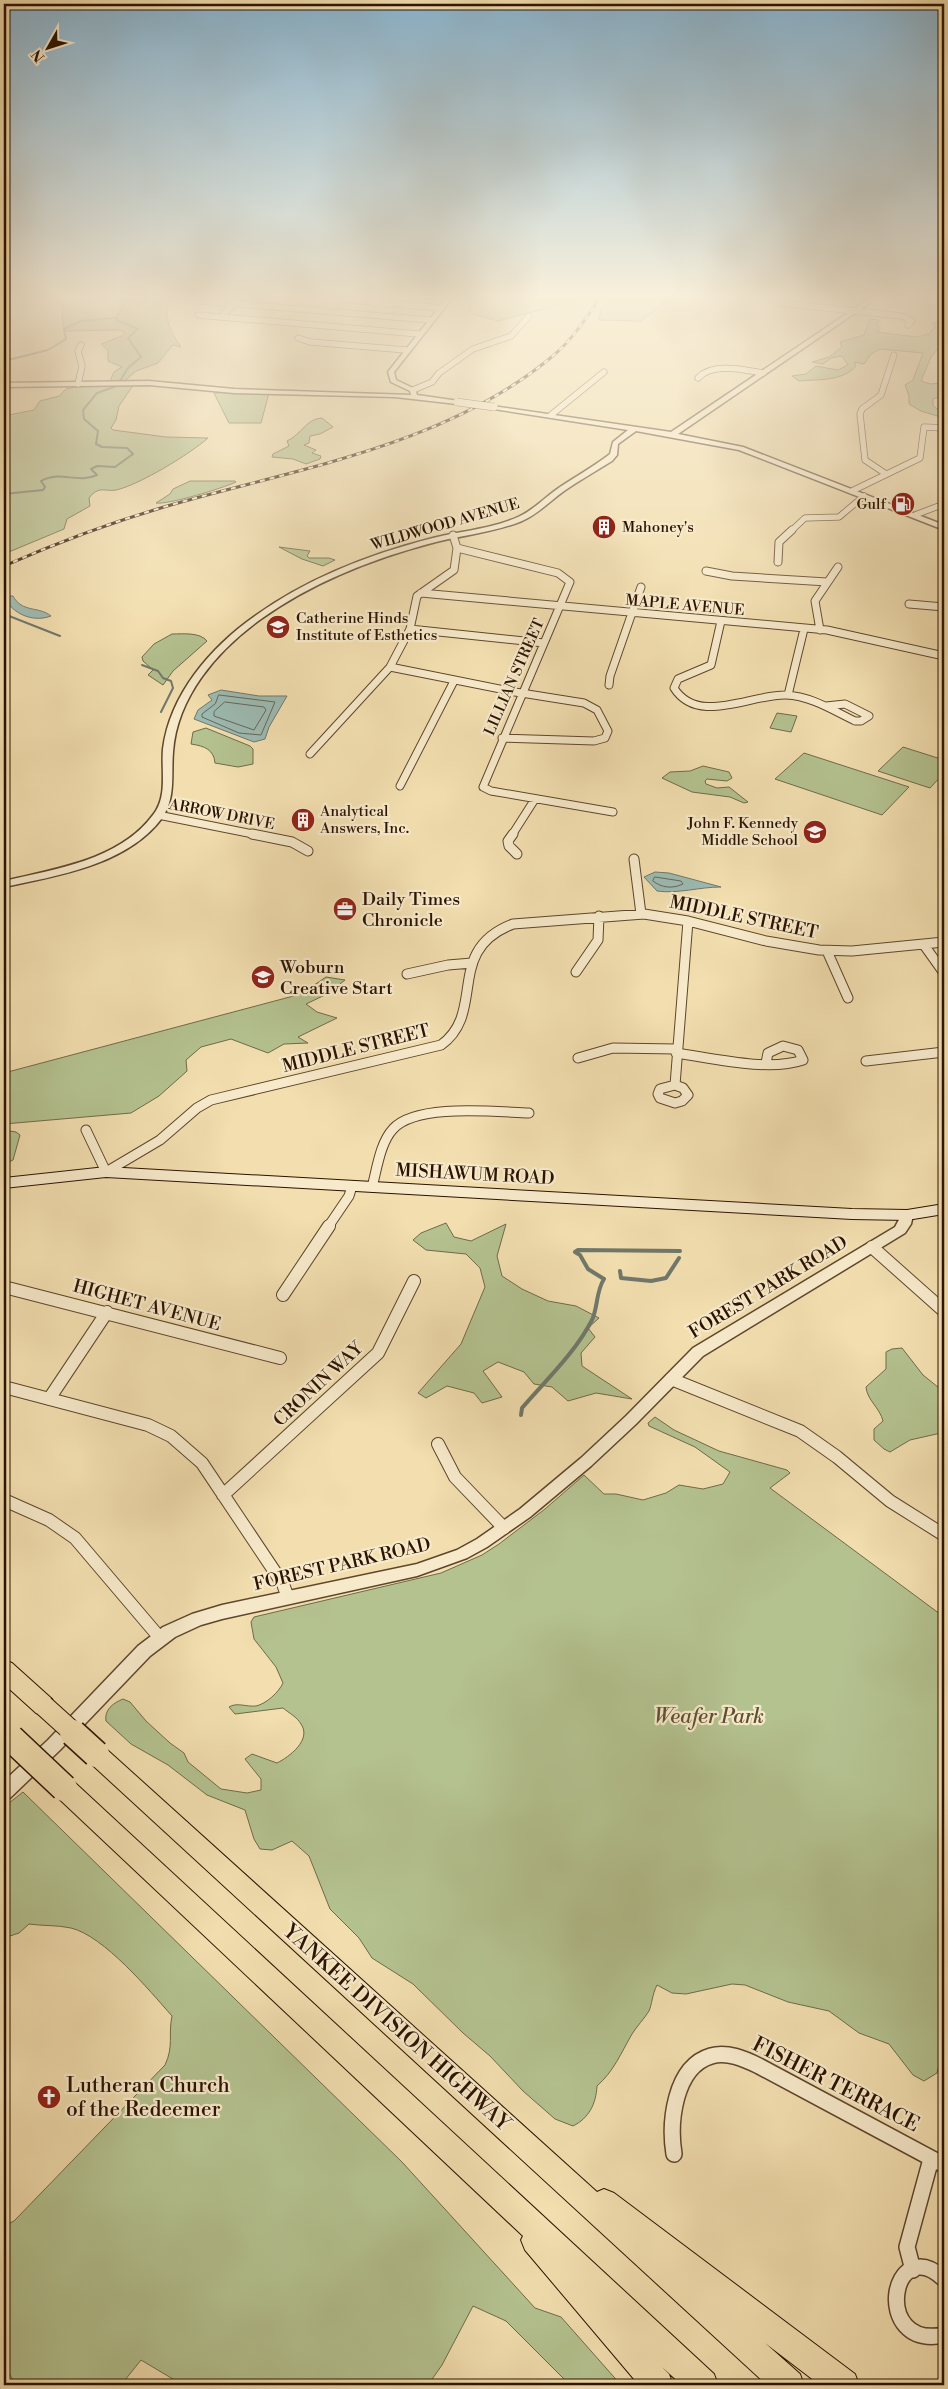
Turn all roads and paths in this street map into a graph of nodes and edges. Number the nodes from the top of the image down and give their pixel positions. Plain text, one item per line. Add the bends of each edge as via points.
1 (497, 407) edge
2 (560, 407) edge
3 (712, 407) edge
4 (864, 407) edge
5 (551, 415) junction
6 (634, 428) junction
7 (944, 428) edge
8 (673, 434) junction
9 (886, 474) junction
10 (852, 491) junction
11 (864, 496) junction
12 (944, 504) edge
13 (915, 515) junction
14 (944, 528) edge
15 (453, 535) junction
16 (457, 548) junction
17 (778, 562) dead end
18 (838, 567) dead end
19 (706, 571) dead end
20 (827, 582) junction
21 (641, 587) dead end
22 (421, 593) junction
23 (909, 604) dead end
24 (561, 606) junction
25 (944, 607) edge
26 (632, 613) junction
27 (720, 621) junction
28 (804, 629) junction
29 (410, 630) junction
30 (820, 630) junction
31 (544, 643) junction
32 (944, 656) edge
33 (390, 667) junction
34 (454, 681) junction
35 (609, 685) dead end
36 (522, 694) junction
37 (788, 696) junction
38 (826, 706) junction
39 (502, 738) junction
40 (310, 754) dead end
41 (400, 786) dead end
42 (535, 799) junction
43 (613, 812) dead end
44 (158, 815) junction
45 (308, 851) dead end
46 (517, 854) dead end
47 (634, 859) dead end
48 (4, 884) edge
49 (641, 914) junction
50 (599, 916) junction
51 (688, 921) junction
52 (944, 942) edge
53 (924, 945) junction
54 (827, 951) junction
55 (472, 963) junction
56 (576, 972) dead end
57 (944, 973) edge
58 (407, 974) dead end
59 (848, 998) dead end
60 (676, 1051) junction
61 (944, 1052) edge
62 (578, 1058) dead end
63 (866, 1061) dead end
64 (766, 1063) dead end
65 (674, 1085) dead end
66 (529, 1113) dead end
67 (86, 1130) dead end
68 (106, 1172) junction
69 (4, 1183) edge
70 (352, 1186) junction
71 (372, 1187) junction
72 (944, 1209) edge
73 (907, 1215) junction
74 (872, 1247) junction
75 (414, 1281) dead end
76 (4, 1287) edge
77 (283, 1295) dead end
78 (107, 1312) junction
79 (944, 1312) edge
80 (280, 1358) dead end
81 (670, 1379) junction
82 (4, 1387) edge
83 (49, 1400) junction
84 (438, 1444) dead end
85 (223, 1495) junction
86 (4, 1500) edge
87 (504, 1528) junction
88 (944, 1535) edge
89 (288, 1598) junction
90 (160, 1638) junction
91 (4, 1670) edge
92 (7, 1735) edge
93 (4, 1792) edge
94 (508, 2128) junction
95 (674, 2154) dead end
96 (938, 2162) edge
97 (484, 2181) junction
98 (913, 2270) junction
99 (944, 2278) edge
100 (944, 2335) edge
101 (658, 2385) edge
102 (703, 2385) edge
103 (789, 2385) edge
104 (844, 2385) edge

1 - 5 street, bridge
2 - 5 street
3 - 8 street
4 - 9 street via 860,414 864,460
5 - 6 street
6 - 8 street
6 - 15 street, WILDWOOD AVENUE via 615,443 609,459 529,514 505,524
7 - 9 street via 926,426 922,432 921,456
8 - 10 street via 745,450
9 - 10 street
10 - 11 street
11 - 13 street
11 - 17 street via 839,517 803,520 778,543
12 - 13 street
13 - 14 street
15 - 16 street
15 - 44 street, WILDWOOD AVENUE via 382,556 318,582 270,610 225,645 196,678 180,707 169,741 166,797
16 - 22 street via 454,570
16 - 24 street, LILLIAN STREET via 540,568 567,578 570,582
18 - 20 street
19 - 20 street via 732,576
20 - 30 street via 815,602
21 - 26 street
22 - 24 street, MAPLE AVENUE
22 - 29 street via 416,599
23 - 25 street
24 - 26 street, MAPLE AVENUE
24 - 31 street, LILLIAN STREET
26 - 27 street, MAPLE AVENUE
26 - 35 street
27 - 28 street, MAPLE AVENUE
27 - 37 street via 711,665 678,679 674,688 678,695 690,703 708,707
28 - 30 street, MAPLE AVENUE
28 - 37 street
29 - 31 street
29 - 33 street
30 - 32 street, MAPLE AVENUE
31 - 36 street, LILLIAN STREET
33 - 34 street
33 - 40 street
34 - 36 street
34 - 41 street
36 - 39 street, LILLIAN STREET
36 - 39 street via 572,700 592,706 600,714 608,735 602,740 592,741
37 - 38 street
38 - 38 street via 855,721 869,716 844,704
39 - 42 street, LILLIAN STREET via 484,788
42 - 43 street
42 - 46 street via 508,841
44 - 45 street, ARROW DRIVE via 294,843
44 - 48 street, WILDWOOD AVENUE via 138,836 106,854
47 - 49 street
49 - 50 street, MIDDLE STREET
49 - 51 street, MIDDLE STREET
50 - 55 street, MIDDLE STREET via 504,926 491,932 478,945
50 - 56 street via 598,940
51 - 54 street, MIDDLE STREET via 766,941
51 - 60 street
52 - 53 street, MIDDLE STREET
53 - 54 street, MIDDLE STREET
53 - 57 street
54 - 59 street
55 - 58 street
55 - 68 street, MIDDLE STREET via 459,1025 444,1043 211,1100 194,1109 160,1140
60 - 62 street via 613,1048
60 - 64 street
60 - 65 street
61 - 63 street
66 - 71 street via 425,1113 407,1118 393,1130
67 - 68 street
68 - 69 main road, MISHAWUM ROAD
68 - 70 main road, MISHAWUM ROAD
70 - 71 main road, MISHAWUM ROAD
70 - 77 street via 348,1197
71 - 73 main road, MISHAWUM ROAD
72 - 73 main road, MISHAWUM ROAD
73 - 74 street, FOREST PARK ROAD via 903,1227
74 - 79 street
74 - 81 street, FOREST PARK ROAD via 706,1346
75 - 85 street, CRONIN WAY via 378,1353
76 - 78 street, HIGHET AVENUE
78 - 80 street, HIGHET AVENUE
78 - 83 street
81 - 87 street, FOREST PARK ROAD via 600,1449
81 - 88 street via 800,1432 836,1456 890,1501
82 - 83 street
83 - 85 street via 138,1422 163,1432 199,1459
84 - 87 street via 455,1477
85 - 89 street via 283,1584
86 - 90 street via 49,1520 75,1538
87 - 89 street, FOREST PARK ROAD via 466,1552 417,1570
89 - 90 street, FOREST PARK ROAD via 206,1616
90 - 93 street, FOREST PARK ROAD
91 - 94 highway, YANKEE DIVISION HIGHWAY, bridge
92 - 97 highway, bridge
94 - 103 highway, YANKEE DIVISION HIGHWAY
94 - 104 highway
95 - 96 street, FISHER TERRACE via 672,2120 685,2080 703,2059 725,2055 759,2066
96 - 98 street, FISHER TERRACE via 907,2247
97 - 101 highway
97 - 102 highway
98 - 99 street via 930,2270
98 - 100 street via 903,2276 897,2286 898,2312 917,2334 929,2338

